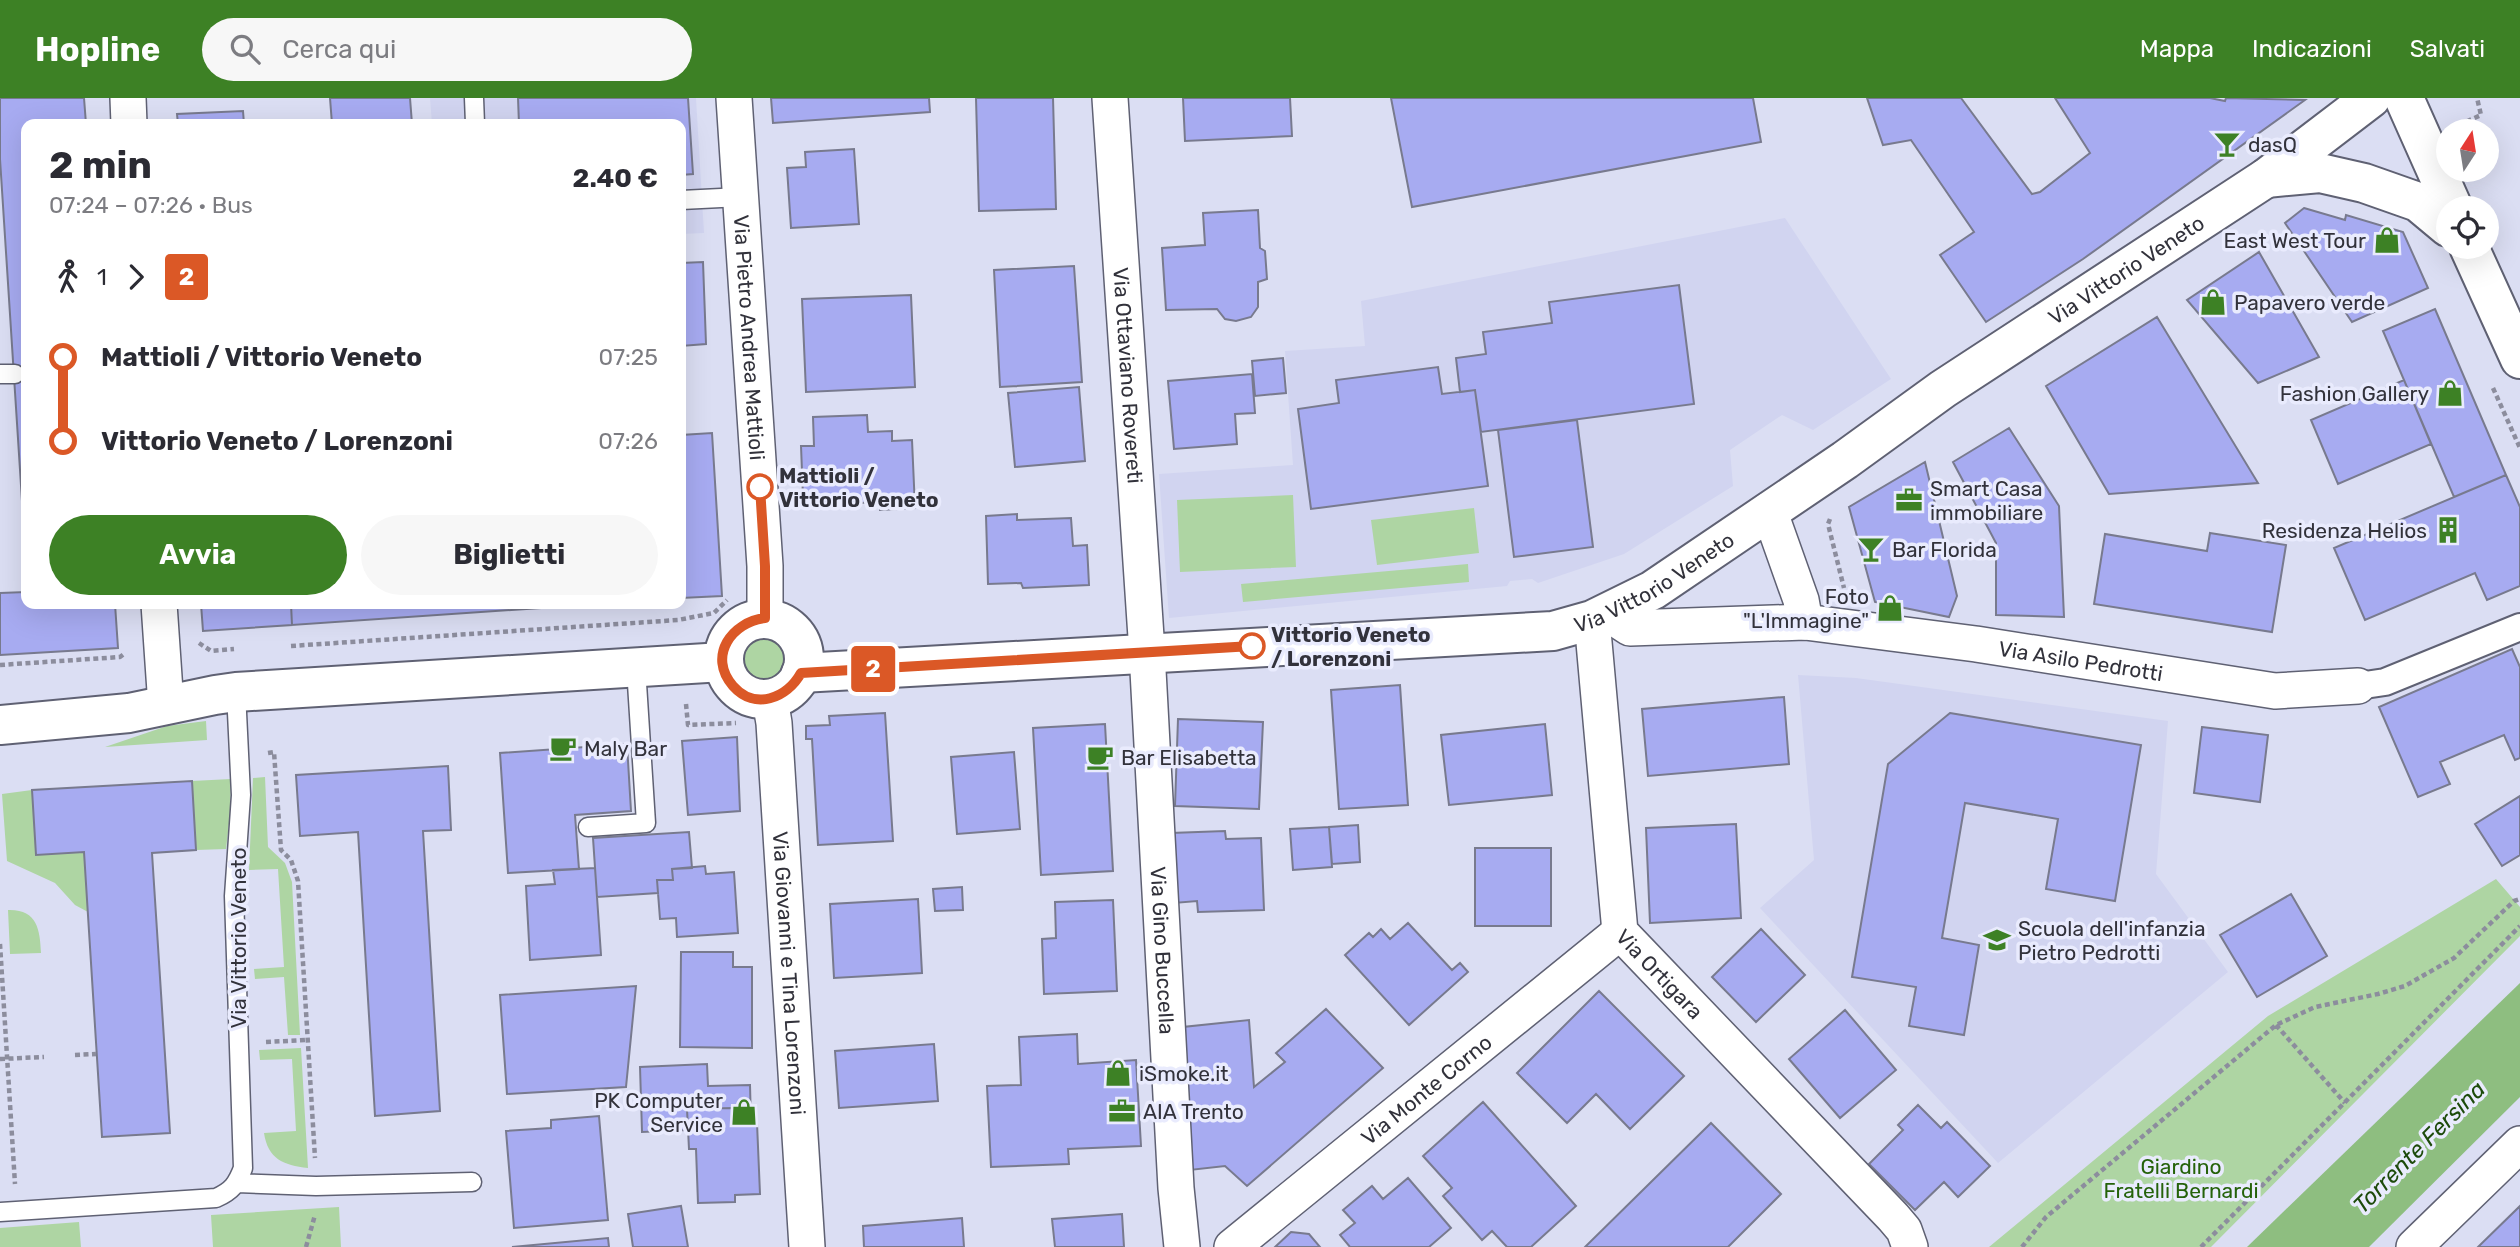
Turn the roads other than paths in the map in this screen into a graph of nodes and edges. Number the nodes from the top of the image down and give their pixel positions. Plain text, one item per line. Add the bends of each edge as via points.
1 (128, 98) edge
2 (474, 98) edge
3 (734, 98) edge
4 (1110, 98) edge
5 (2371, 98) edge
6 (2404, 98) edge
7 (129, 119) edge
8 (475, 119) edge
9 (2266, 178) junction
10 (2447, 196) edge
11 (741, 197) junction
12 (686, 200) edge
13 (2436, 218) edge
14 (2472, 259) edge
15 (2520, 359) edge
16 (1769, 510) junction
17 (159, 609) edge
18 (1599, 617) junction
19 (765, 618) junction
20 (1805, 622) junction
21 (2520, 627) edge
22 (1147, 652) junction
23 (723, 662) junction
24 (636, 668) junction
25 (801, 673) junction
26 (2358, 686) joint
27 (236, 692) junction
28 (166, 706) junction
29 (757, 711) junction
30 (0, 725) edge
31 (588, 827) dead end
32 (1620, 932) junction
33 (2520, 1144) edge
34 (472, 1182) dead end
35 (237, 1183) junction
36 (0, 1212) edge
37 (807, 1247) edge
38 (1182, 1247) edge
39 (1232, 1247) edge
40 (1910, 1247) edge
41 (2414, 1247) edge

1 - 7 street
2 - 8 lane
3 - 11 street, Via Pietro Andrea Mattioli
4 - 22 street, Via Ottaviano Rovereti
5 - 9 street, Via Vittorio Veneto
6 - 10 street
9 - 13 street via 2320,173 2364,183 2418,202
9 - 16 street, Via Vittorio Veneto via 1943,389
11 - 12 lane
11 - 19 street, Via Pietro Andrea Mattioli
14 - 15 street
16 - 18 street, Via Vittorio Veneto via 1653,590
16 - 20 street
17 - 28 street
18 - 20 street, Via Asilo Pedrotti via 1630,628
18 - 22 street, Via Vittorio Veneto via 1553,631
18 - 32 street, Via Ortigara
19 - 23 street via 740,626 730,636
19 - 25 street via 789,627 797,636 803,648
20 - 26 street, Via Asilo Pedrotti via 2275,691
21 - 26 street via 2385,682
22 - 25 street, Via Vittorio Veneto
22 - 38 street, Via Gino Buccella
23 - 24 street
23 - 29 street via 733,686 757,699
24 - 27 street
24 - 31 lane via 646,823
25 - 29 street via 795,685
27 - 28 street
27 - 35 lane, Via Vittorio Veneto via 242,795 234,896 243,1168
28 - 30 street
29 - 37 street, Via Giovanni e Tina Lorenzoni via 774,723
32 - 39 street, Via Monte Corno
32 - 40 street, Via Ortigara via 1893,1217
33 - 41 street
34 - 35 lane
35 - 36 lane via 216,1198

